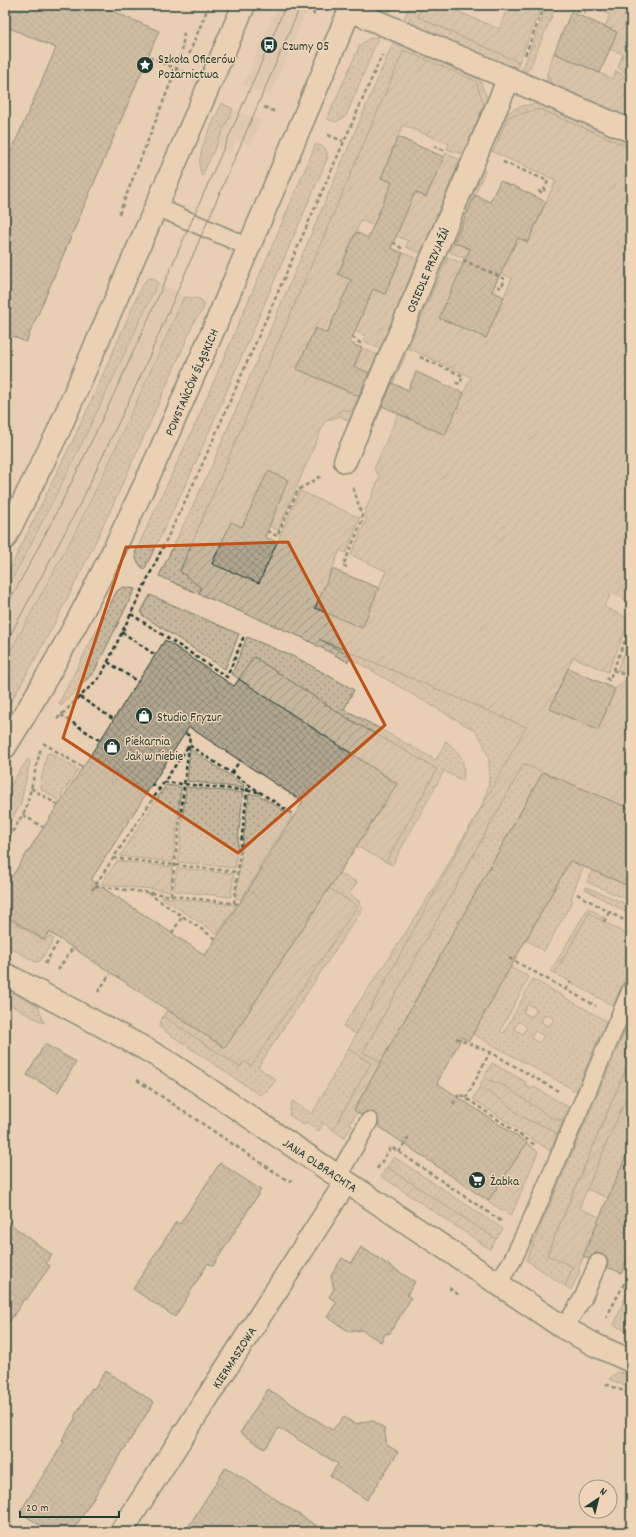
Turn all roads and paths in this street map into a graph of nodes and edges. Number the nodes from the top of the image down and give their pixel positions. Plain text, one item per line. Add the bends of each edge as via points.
1 (210, 5) edge
2 (244, 5) edge
3 (545, 5) edge
4 (564, 5) edge
5 (351, 7) edge
6 (586, 12) dead end
7 (394, 29) junction
8 (184, 32) dead end
9 (194, 39) dead end
10 (149, 57) dead end
11 (522, 61) dead end
12 (176, 68) junction
13 (190, 74) dead end
14 (509, 78) junction
15 (631, 131) edge
16 (324, 133) dead end
17 (343, 141) junction
18 (497, 164) dead end
19 (536, 190) dead end
20 (157, 207) junction
21 (118, 219) dead end
22 (249, 247) junction
23 (436, 249) junction
24 (495, 286) dead end
25 (395, 346) junction
26 (453, 382) dead end
27 (345, 461) junction
28 (267, 531) dead end
29 (5, 538) edge
30 (347, 567) dead end
31 (131, 614) junction
32 (631, 626) edge
33 (122, 632) junction
34 (244, 636) dead end
35 (155, 655) dead end
36 (108, 662) junction
37 (613, 670) junction
38 (227, 677) junction
39 (606, 678) dead end
40 (631, 678) edge
41 (225, 680) dead end
42 (138, 682) dead end
43 (80, 697) junction
44 (61, 715) junction
45 (114, 719) dead end
46 (54, 723) dead end
47 (183, 732) dead end
48 (46, 736) dead end
49 (99, 740) dead end
50 (43, 743) junction
51 (189, 744) junction
52 (5, 747) edge
53 (240, 760) dead end
54 (82, 767) dead end
55 (232, 773) junction
56 (164, 782) junction
57 (152, 784) dead end
58 (184, 784) junction
59 (248, 784) junction
60 (31, 788) junction
61 (159, 789) junction
62 (247, 790) junction
63 (260, 792) junction
64 (58, 805) dead end
65 (23, 814) junction
66 (294, 815) dead end
67 (43, 827) dead end
68 (5, 844) edge
69 (113, 858) junction
70 (175, 865) junction
71 (237, 872) junction
72 (95, 886) junction
73 (92, 890) dead end
74 (147, 892) junction
75 (577, 894) dead end
76 (171, 895) junction
77 (234, 902) junction
78 (239, 904) dead end
79 (610, 912) junction
80 (182, 917) junction
81 (604, 922) dead end
82 (631, 924) edge
83 (172, 933) dead end
84 (216, 939) dead end
85 (59, 940) dead end
86 (72, 949) dead end
87 (509, 958) dead end
88 (41, 970) dead end
89 (57, 971) dead end
90 (5, 974) edge
91 (110, 974) dead end
92 (570, 982) dead end
93 (566, 990) junction
94 (631, 990) edge
95 (94, 999) dead end
96 (619, 1018) junction
97 (456, 1038) dead end
98 (490, 1052) junction
99 (135, 1078) dead end
100 (466, 1098) junction
101 (453, 1104) dead end
102 (581, 1104) junction
103 (369, 1121) dead end
104 (409, 1137) dead end
105 (399, 1152) junction
106 (557, 1161) junction
107 (376, 1170) dead end
108 (342, 1179) junction
109 (293, 1182) dead end
110 (524, 1236) junction
111 (598, 1263) dead end
112 (497, 1284) junction
113 (631, 1287) edge
114 (606, 1319) dead end
115 (564, 1328) junction
116 (631, 1361) edge
117 (121, 1532) edge

1 - 9 path
2 - 20 street
3 - 11 path
4 - 6 path
5 - 7 street
5 - 22 street, POWSTAŃCÓW ŚLĄSKICH
7 - 14 street
7 - 17 path
8 - 12 path via 182,51
10 - 12 path
12 - 13 path
12 - 21 path
14 - 15 street
14 - 23 street, OSIEDLE PRZYJAŹŃ
16 - 17 path
17 - 31 path via 198,474
18 - 19 path via 504,162 548,181 542,193
20 - 22 lane
20 - 29 street via 58,432
22 - 52 street, POWSTAŃCÓW ŚLĄSKICH via 170,431 103,573 40,691
23 - 24 path via 505,279 501,288
23 - 25 street, OSIEDLE PRZYJAŹŃ
25 - 26 path via 463,376 460,384
25 - 27 street, OSIEDLE PRZYJAŹŃ
27 - 28 path via 298,490 277,536
27 - 30 path via 363,519 343,566
31 - 33 path
31 - 38 path
32 - 37 path
33 - 35 path
33 - 36 path
34 - 38 path
36 - 42 path
36 - 43 path via 101,676
37 - 39 path via 609,680
37 - 40 path
38 - 41 path
43 - 44 path
43 - 45 path
44 - 46 path
44 - 49 path
47 - 51 path via 190,736
48 - 50 path
50 - 54 path
50 - 60 path
51 - 55 path
51 - 56 path
51 - 58 path
53 - 55 path
55 - 59 path
56 - 58 path
56 - 61 path
57 - 61 path
58 - 62 path
58 - 70 path
59 - 62 path
59 - 63 path
60 - 64 path
60 - 65 path
61 - 69 path
62 - 63 path
62 - 71 path
63 - 66 path
65 - 67 path
65 - 68 path
69 - 70 path
69 - 72 path
70 - 71 path
70 - 76 path
71 - 77 path
72 - 73 path
72 - 74 path
74 - 76 path
74 - 80 path
75 - 79 path
76 - 77 path
77 - 78 path
79 - 81 path
79 - 82 path
80 - 83 path
80 - 84 path
85 - 88 path
86 - 89 path
87 - 93 path
90 - 108 street, JANA OLBRACHTA via 171,1064
91 - 95 path
92 - 93 path
93 - 96 path
94 - 96 lane
96 - 102 lane
97 - 98 path
98 - 100 path
98 - 102 path
99 - 109 path via 285,1180
100 - 101 path via 460,1094
100 - 106 path
102 - 106 lane
103 - 108 lane
104 - 105 path
105 - 107 path via 391,1147
105 - 110 path
106 - 110 lane
108 - 112 street, JANA OLBRACHTA
108 - 117 street, KIERMASZOWA
110 - 112 lane
111 - 115 lane via 583,1298
112 - 115 street, JANA OLBRACHTA
113 - 114 path via 624,1284
115 - 116 street, JANA OLBRACHTA

